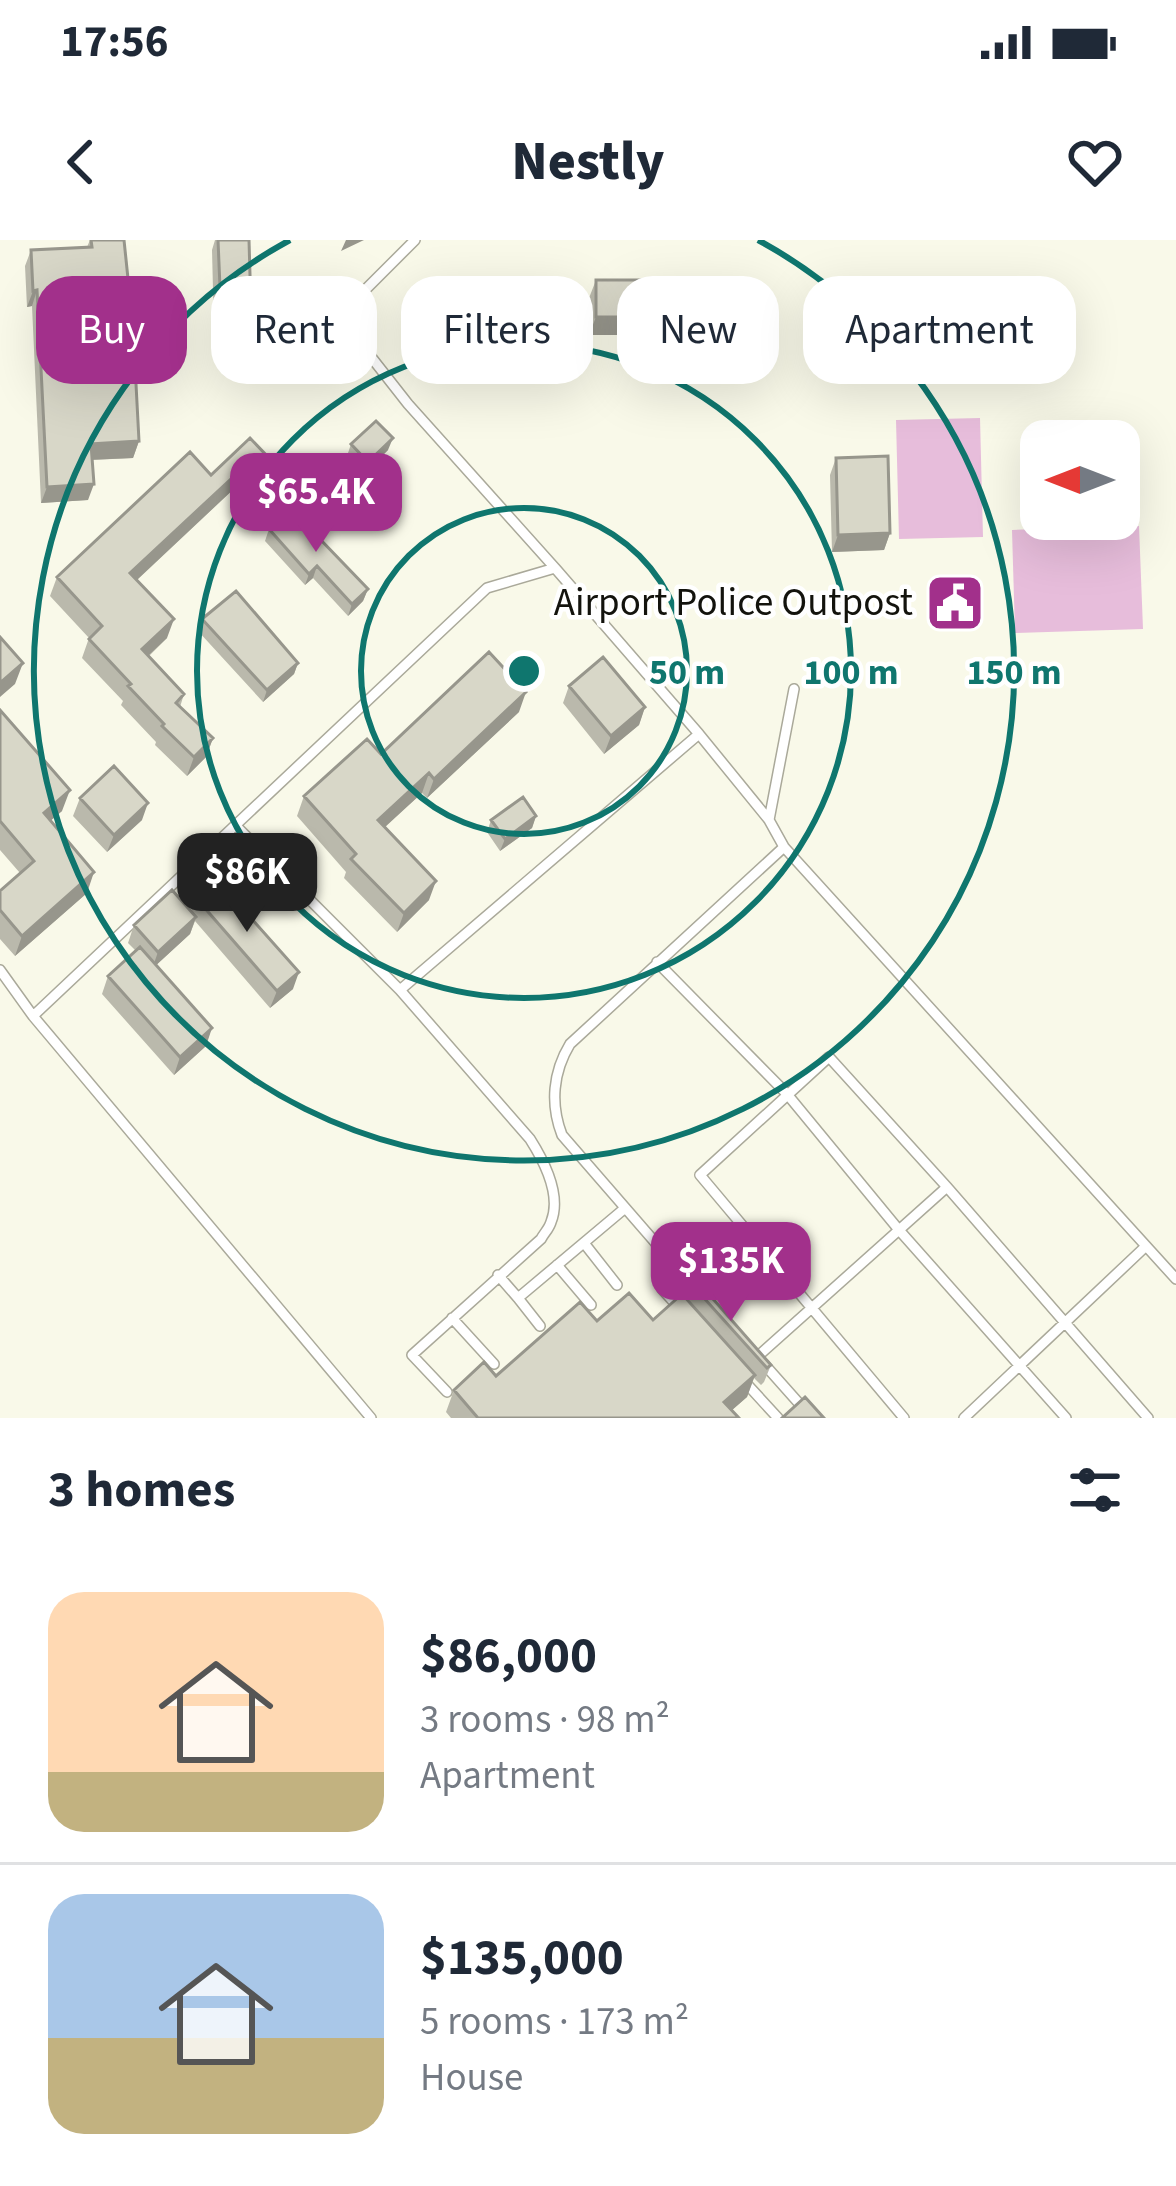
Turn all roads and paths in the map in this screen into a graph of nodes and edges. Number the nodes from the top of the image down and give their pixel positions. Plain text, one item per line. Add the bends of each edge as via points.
1 (415, 240) edge
2 (554, 568) junction
3 (794, 689) dead end
4 (698, 734) junction
5 (769, 820) junction
6 (235, 825) junction
7 (784, 847) junction
8 (657, 962) junction
9 (0, 970) edge
10 (400, 990) junction
11 (34, 1016) junction
12 (787, 1094) junction
13 (947, 1187) junction
14 (624, 1209) junction
15 (899, 1230) junction
16 (584, 1243) junction
17 (658, 1247) junction
18 (1145, 1247) junction
19 (557, 1265) junction
20 (498, 1275) junction
21 (1176, 1279) edge
22 (617, 1285) dead end
23 (518, 1298) junction
24 (591, 1305) dead end
25 (810, 1308) junction
26 (715, 1310) edge
27 (452, 1318) junction
28 (691, 1322) edge
29 (1064, 1324) junction
30 (540, 1326) dead end
31 (743, 1341) edge
32 (757, 1357) junction
33 (494, 1364) dead end
34 (1021, 1365) junction
35 (734, 1370) edge
36 (447, 1392) dead end
37 (371, 1418) edge
38 (778, 1418) edge
39 (812, 1418) edge
40 (904, 1418) edge
41 (964, 1418) edge
42 (1066, 1418) edge
43 (1148, 1418) edge

1 - 2 lane via 354,307 357,339
2 - 4 lane
2 - 6 lane via 487,588
3 - 5 lane
4 - 5 lane
4 - 10 lane
5 - 7 lane
6 - 10 lane
6 - 11 lane
7 - 8 lane
7 - 18 lane
8 - 12 lane
8 - 14 lane via 558,1064 562,1135
9 - 11 lane
10 - 20 lane via 544,1162 552,1222
11 - 37 lane
12 - 13 lane via 829,1057
12 - 15 lane
12 - 25 lane via 700,1175
13 - 15 lane
13 - 29 lane
14 - 16 lane
14 - 17 lane
15 - 25 lane
15 - 34 lane
16 - 19 lane
16 - 22 lane
17 - 26 lane
17 - 28 lane via 662,1289
18 - 21 lane
18 - 29 lane
19 - 23 lane
19 - 24 lane
20 - 23 lane
20 - 27 lane
23 - 30 lane
25 - 32 lane
25 - 40 lane
27 - 33 lane
27 - 36 lane via 412,1355
29 - 34 lane
29 - 43 lane
31 - 32 lane
32 - 39 lane
34 - 41 lane
34 - 42 lane
35 - 38 lane

